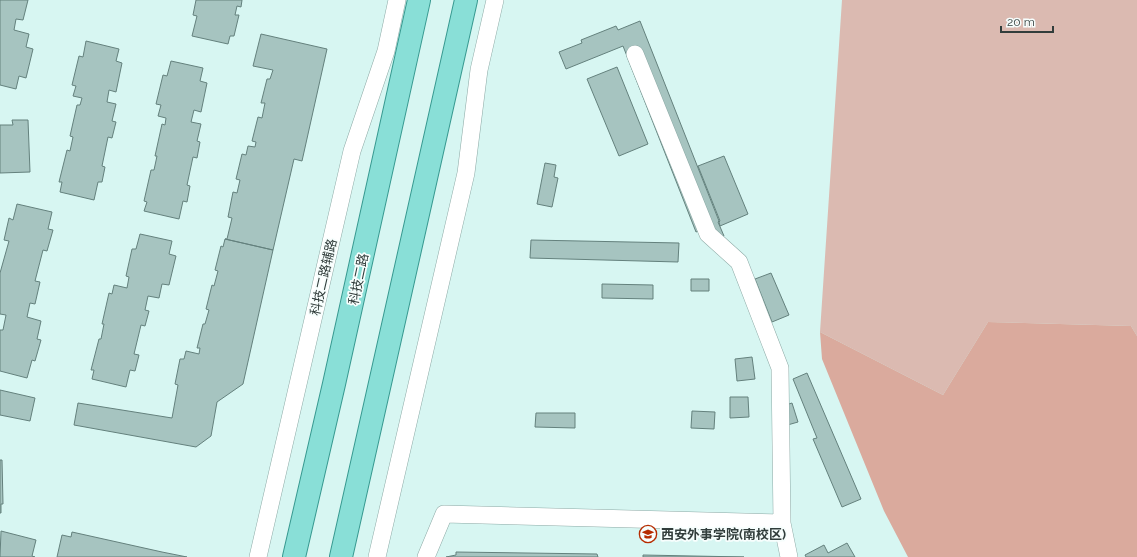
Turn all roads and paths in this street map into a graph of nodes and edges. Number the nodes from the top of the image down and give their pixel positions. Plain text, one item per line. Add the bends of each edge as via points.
1 (397, 0) edge
2 (419, 0) edge
3 (466, 0) edge
4 (495, 0) edge
5 (635, 54) dead end
6 (782, 523) junction
7 (258, 557) edge
8 (294, 557) edge
9 (341, 557) edge
10 (377, 557) edge
11 (426, 557) edge
12 (789, 557) edge

1 - 7 street, 科技二路辅路 via 386,51 352,151
2 - 8 main road, 科技二路
3 - 9 main road
4 - 10 street via 479,70 466,173
5 - 6 street via 708,234 739,262 780,368
6 - 11 street via 444,514
6 - 12 street

